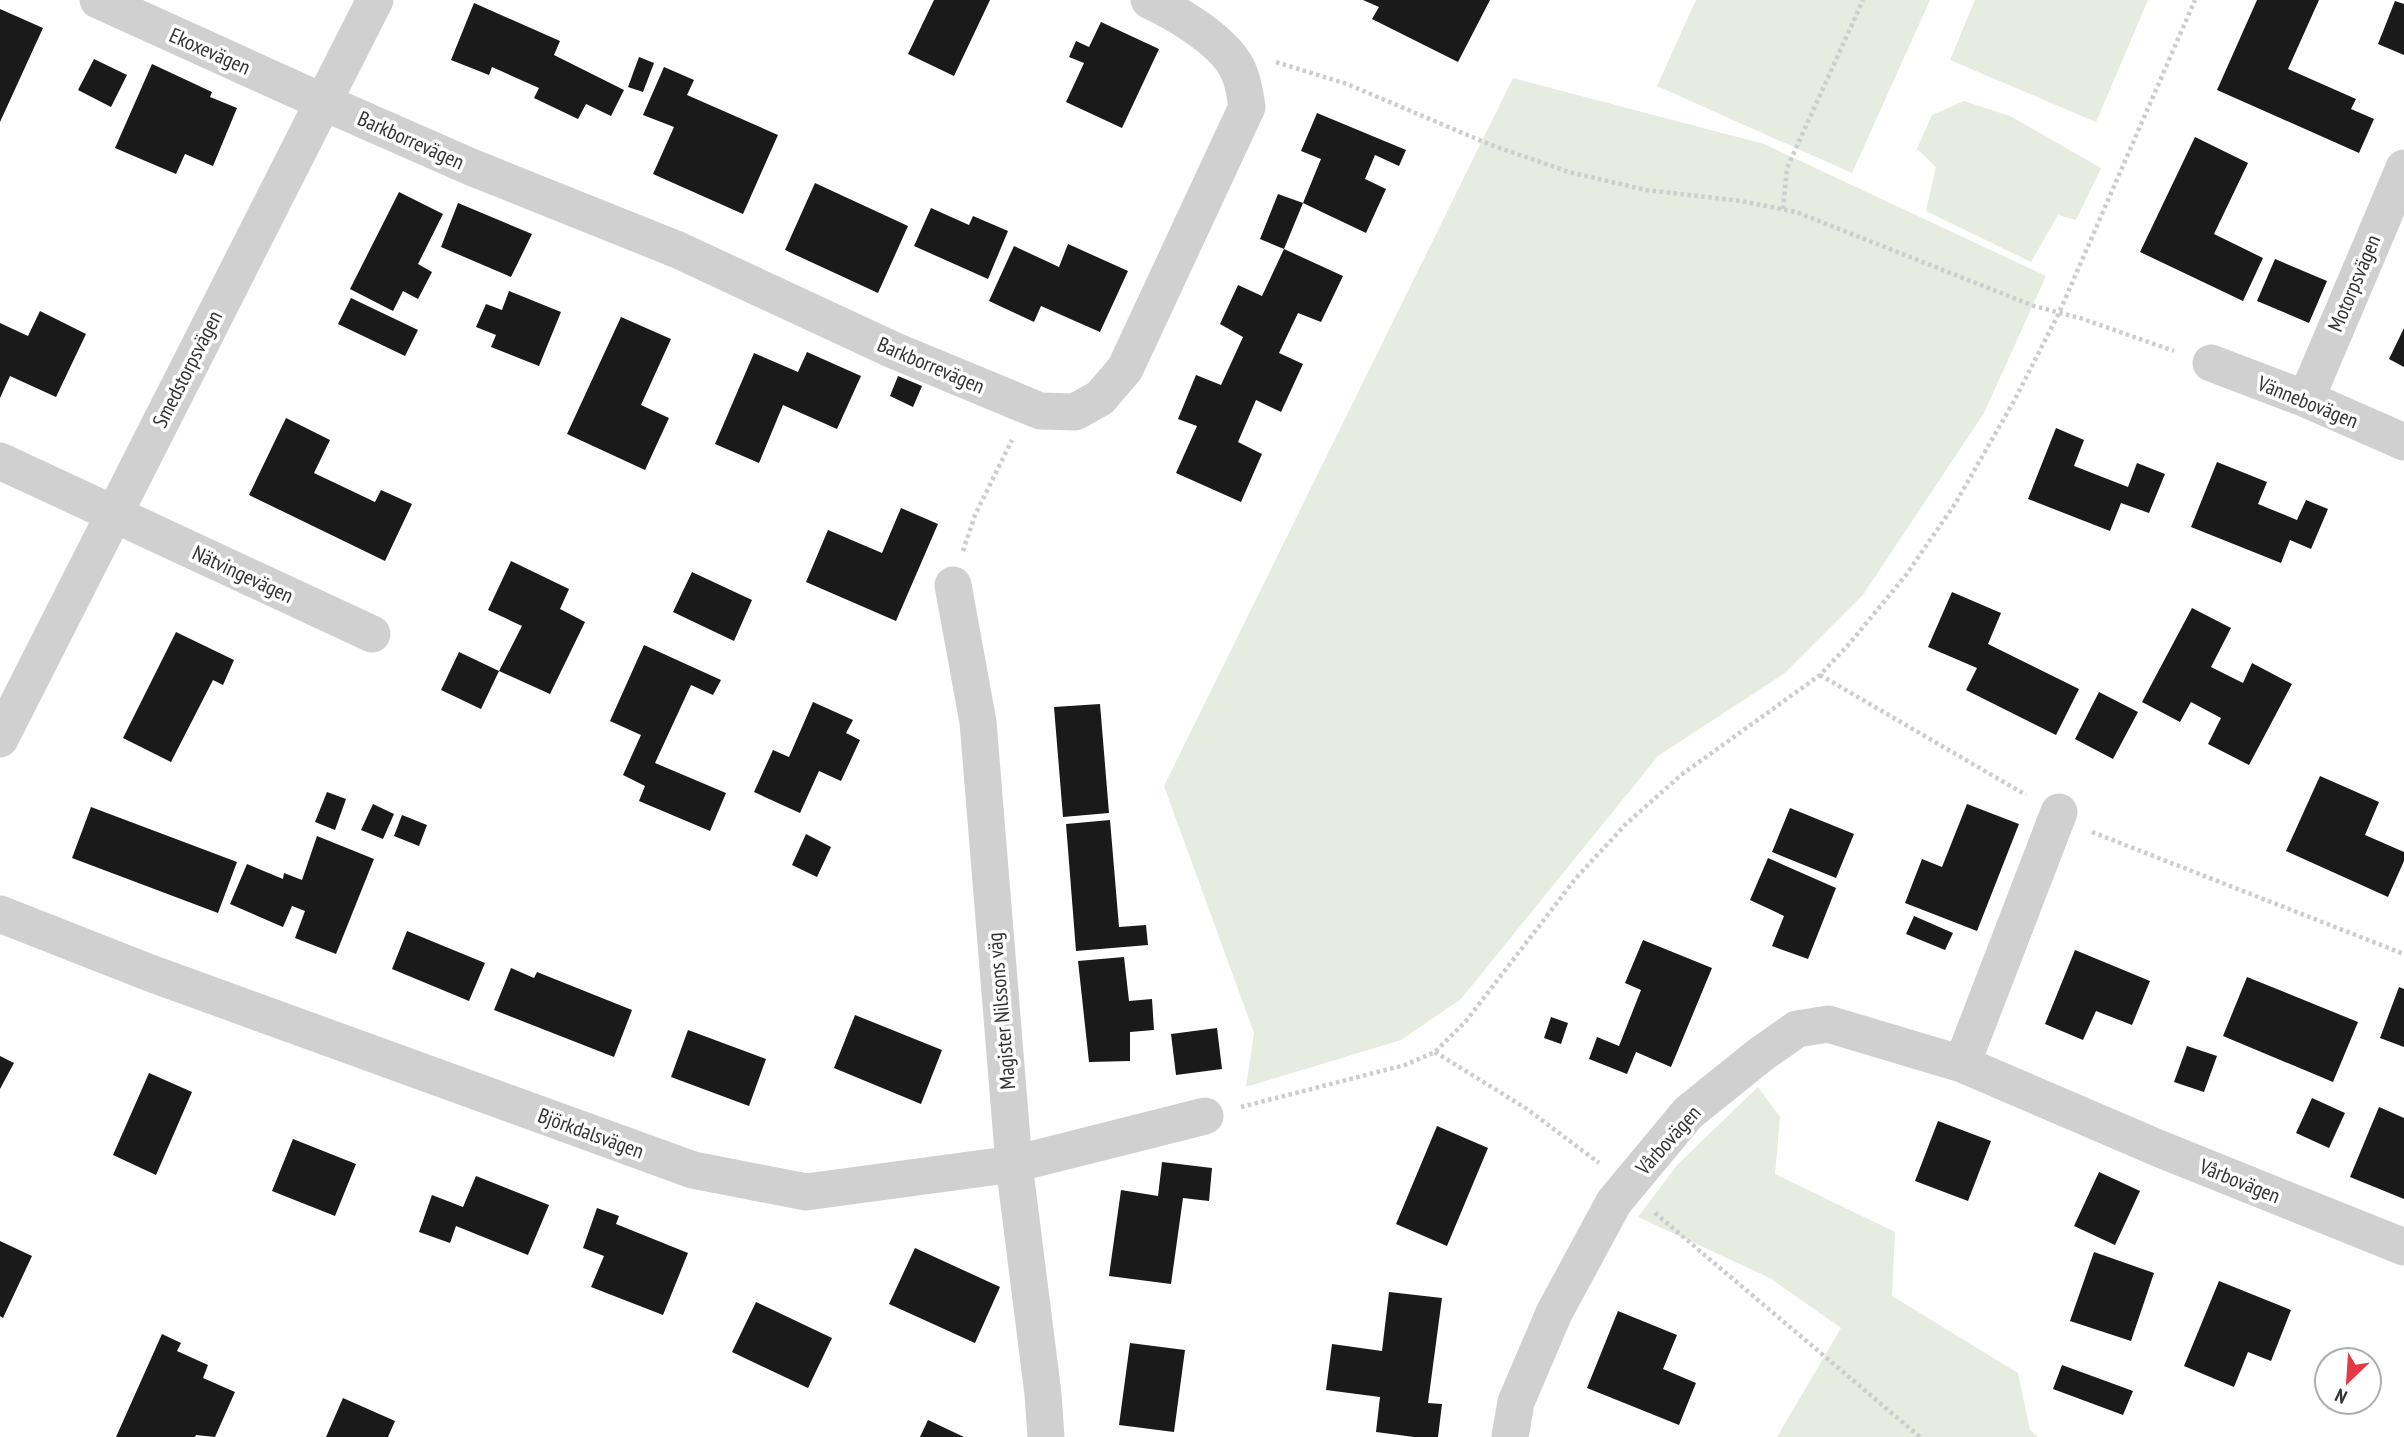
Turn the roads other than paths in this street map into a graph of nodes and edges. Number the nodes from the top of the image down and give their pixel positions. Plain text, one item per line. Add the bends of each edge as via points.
1 (98, 0) edge
2 (375, 0) edge
3 (1149, 0) edge
4 (323, 102) junction
5 (2404, 168) edge
6 (2211, 363) road end
7 (2306, 399) junction
8 (2404, 442) edge
9 (0, 461) edge
10 (114, 514) junction
11 (953, 585) road end
12 (372, 634) dead end
13 (0, 739) edge
14 (2059, 812) road end
15 (0, 914) edge
16 (1962, 1064) junction
17 (1205, 1116) road end
18 (1014, 1164) junction
19 (2404, 1247) edge
20 (1046, 1437) edge
21 (1510, 1437) edge

1 - 4 street, Ekoxevägen
2 - 4 street, Smedstorpsvägen
3 - 4 street, Barkborrevägen via 1221,46 1240,73 1247,107 1125,369 1100,398 1075,412 1028,407 678,250
4 - 10 street, Smedstorpsvägen
5 - 7 street, Motorpsvägen
6 - 7 street, Vännebovägen
7 - 8 street, Vännebovägen
9 - 10 street, Nätvingevägen
10 - 12 street, Nätvingevägen
10 - 13 street, Smedstorpsvägen
11 - 18 street, Magister Nilssons väg via 978,722
14 - 16 street
15 - 18 street, Björkdalsvägen via 693,1170 806,1192
16 - 19 street, Vårbovägen
16 - 21 street, Vårbovägen via 1828,1024 1797,1029 1688,1113 1614,1202 1554,1313 1516,1402
17 - 18 street, Björkdalsvägen
18 - 20 street, Magister Nilssons väg

